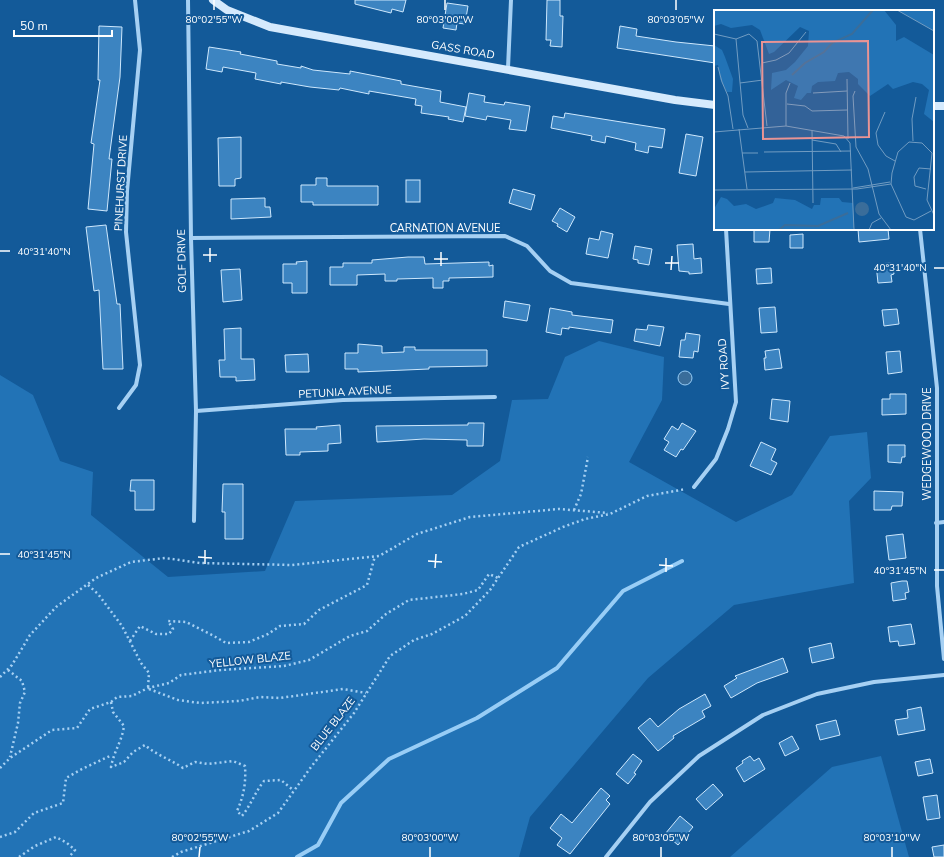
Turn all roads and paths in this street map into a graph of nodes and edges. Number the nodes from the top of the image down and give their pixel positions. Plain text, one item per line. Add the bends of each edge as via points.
1 (135, 0) edge
2 (188, 0) edge
3 (212, 0) edge
4 (511, 0) edge
5 (508, 68) junction
6 (714, 105) edge
7 (726, 230) edge
8 (920, 230) edge
9 (191, 238) junction
10 (729, 304) junction
11 (495, 397) dead end
12 (119, 408) dead end
13 (196, 411) junction
14 (588, 457) dead end
15 (694, 487) joint
16 (574, 510) junction
17 (610, 514) junction
18 (194, 521) dead end
19 (944, 522) edge
20 (936, 523) junction
21 (374, 556) junction
22 (498, 578) junction
23 (88, 584) junction
24 (130, 641) junction
25 (944, 659) edge
26 (8, 670) junction
27 (944, 675) edge
28 (0, 677) edge
29 (148, 688) junction
30 (366, 693) junction
31 (111, 702) junction
32 (113, 755) junction
33 (10, 758) junction
34 (0, 768) edge
35 (293, 790) junction
36 (0, 837) edge
37 (20, 857) edge
38 (69, 857) edge
39 (172, 857) edge
40 (606, 857) edge

1 - 12 street, PINEHURST DRIVE via 140,50 127,191 126,232 140,365 136,385
2 - 9 street, GOLF DRIVE
3 - 5 street, GASS ROAD via 227,10 270,27
4 - 5 street
5 - 6 street, GASS ROAD via 675,100
7 - 10 street, IVY ROAD
8 - 20 street, WEDGEWOOD DRIVE via 937,388
9 - 10 street, CARNATION AVENUE via 505,236 527,246 550,270 572,283
9 - 13 street, GOLF DRIVE
10 - 15 street, IVY ROAD via 736,402 716,460
11 - 13 street, PETUNIA AVENUE via 343,400
13 - 18 street, GOLF DRIVE
14 - 16 path via 581,494
15 - 17 path via 647,496
16 - 17 path
16 - 21 path via 470,517 417,534 379,556
17 - 22 path via 563,527 520,547
19 - 20 street
20 - 25 street, WEDGEWOOD DRIVE via 937,586
21 - 23 path via 292,565 200,563 165,558 131,562
21 - 24 path via 367,585 319,610 304,624 280,626 249,642 226,644 186,622 168,621 173,629 169,634 156,634 140,626
22 - 29 path, YELLOW BLAZE via 489,574 478,590 463,594 409,600 386,614 367,631 350,636 309,660 284,666 181,675 169,684
22 - 30 path via 465,616 432,634 414,640 390,656
23 - 24 path via 104,601
23 - 26 path via 51,613 30,635
24 - 29 path via 149,673
26 - 28 path
26 - 33 path via 22,681 25,692 20,703
27 - 40 street via 874,682 817,694 763,715 698,756 650,802
29 - 30 path, BLUE BLAZE via 178,700 200,702 280,698 343,689
29 - 31 path via 132,696 117,697
30 - 35 path, BLUE BLAZE via 354,713
31 - 32 path via 113,712 124,726 122,738
31 - 33 path via 90,709 77,728 52,730
32 - 35 path via 111,767 124,762 133,752 145,745 156,754 183,768 195,762 208,764 233,761 244,766 246,781 237,811 242,816 249,808 254,793 264,781 281,780
32 - 36 path via 66,778 62,803 34,813 16,832
33 - 34 path
35 - 39 path, BLUE BLAZE via 278,813 249,831
37 - 38 path via 35,846 56,837 68,843 74,850

